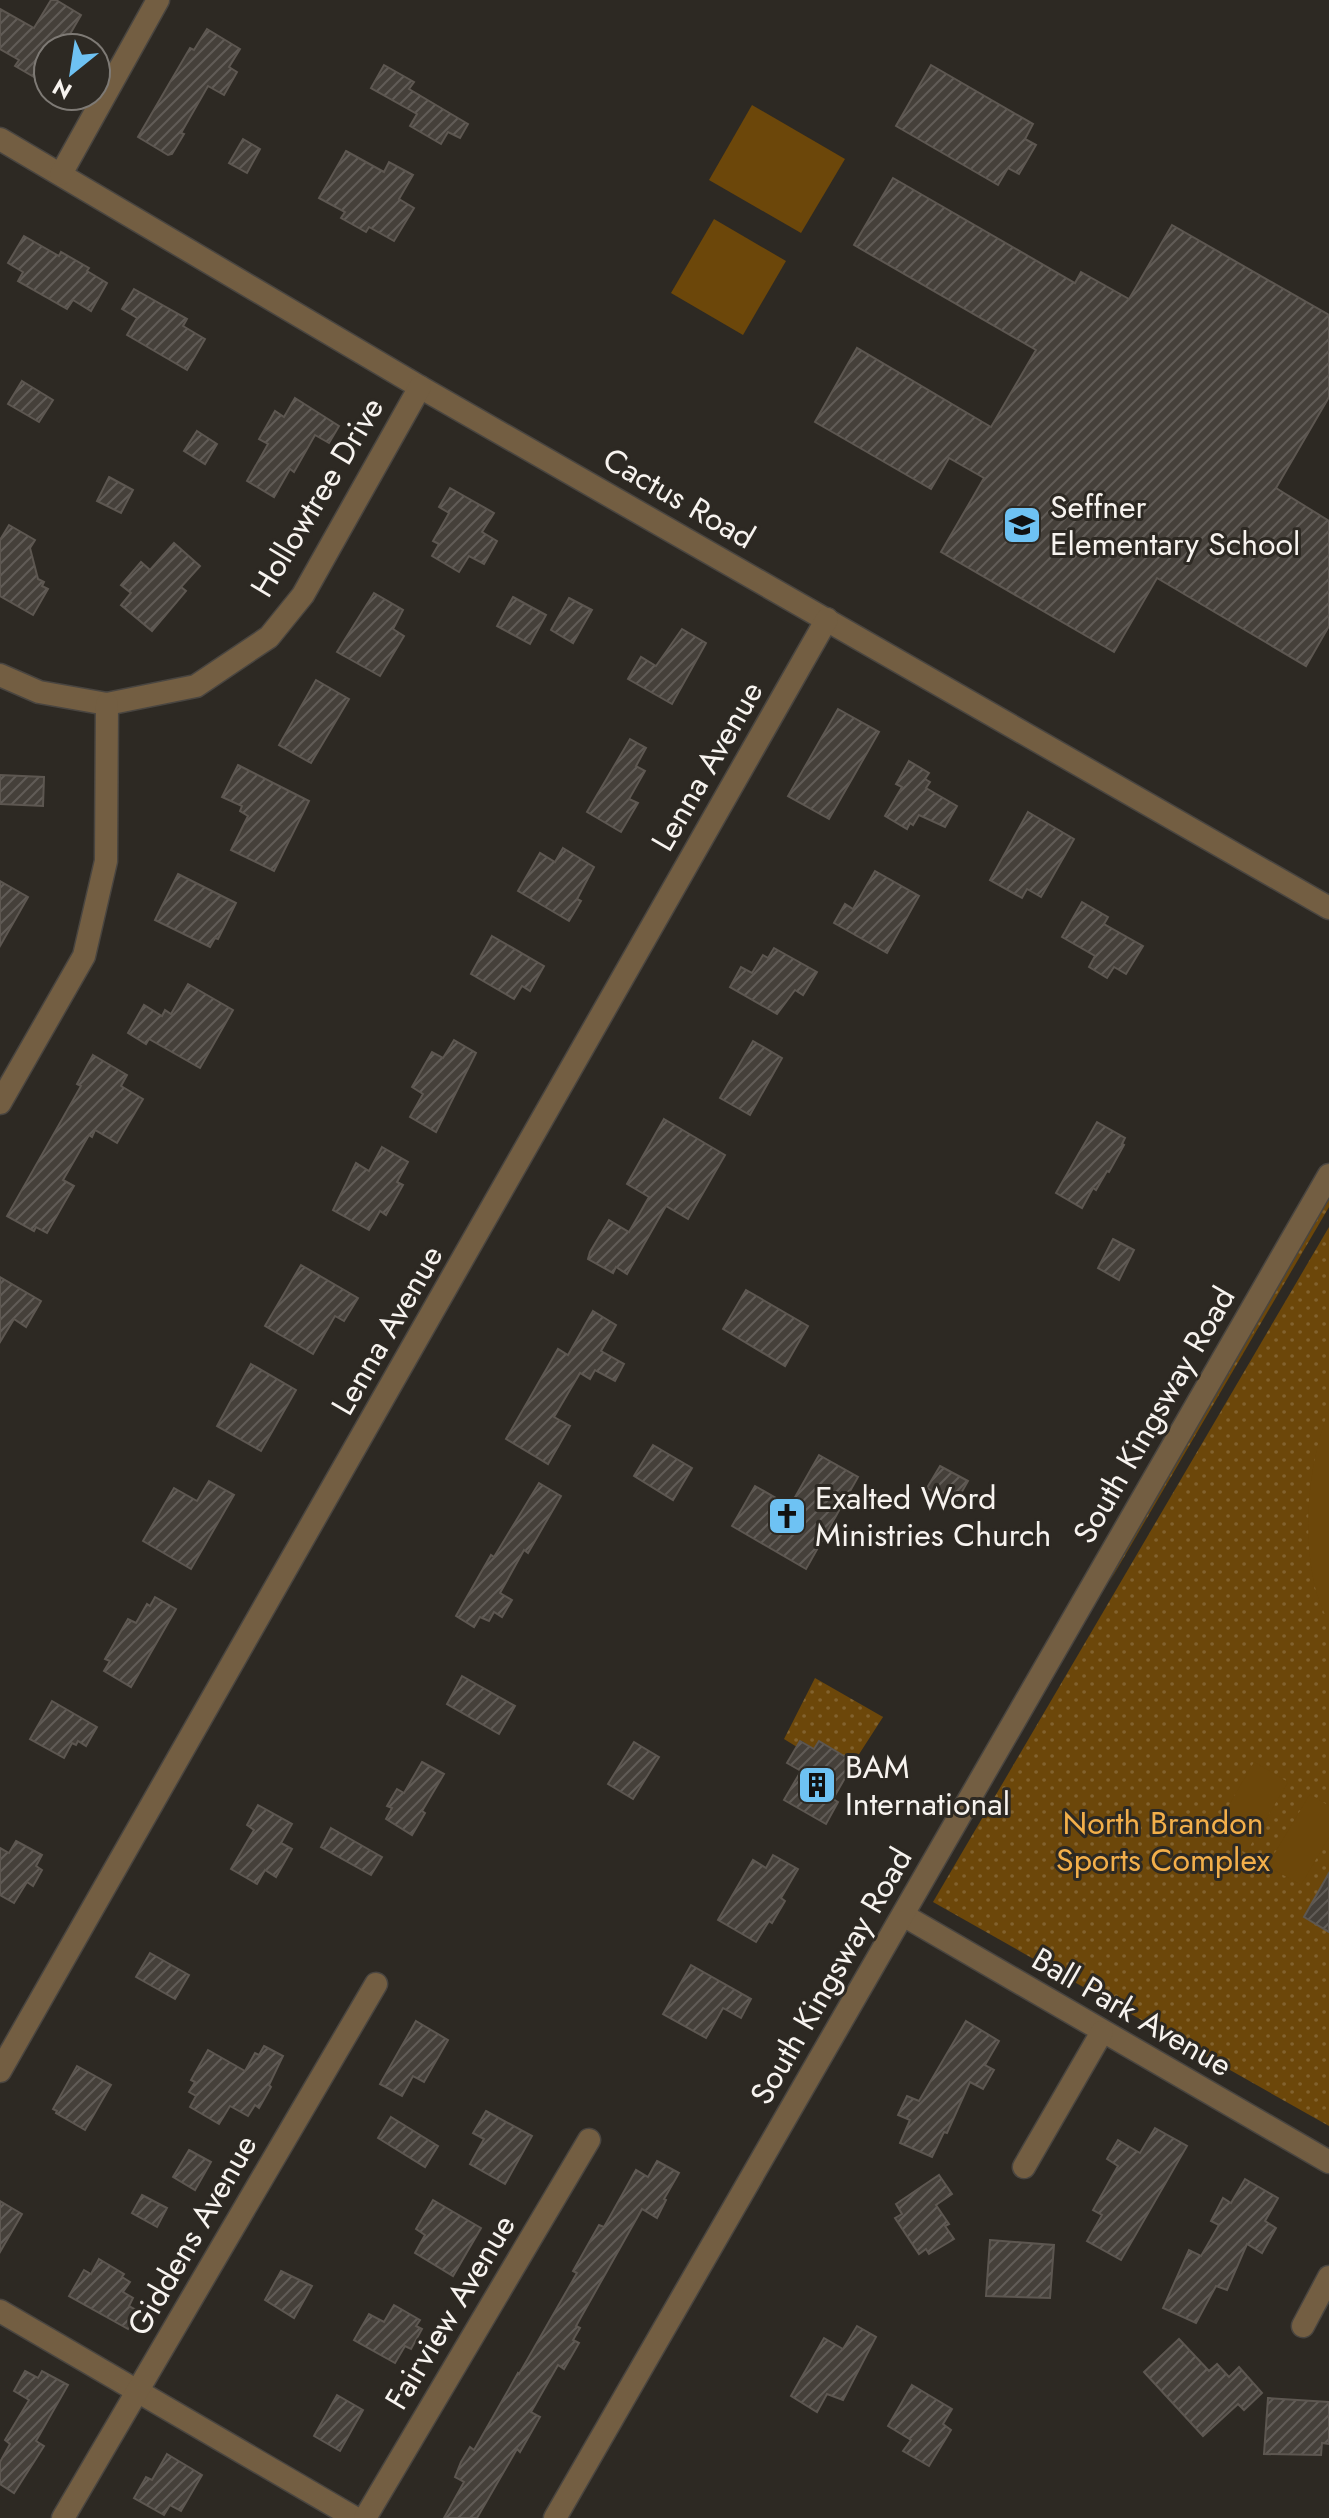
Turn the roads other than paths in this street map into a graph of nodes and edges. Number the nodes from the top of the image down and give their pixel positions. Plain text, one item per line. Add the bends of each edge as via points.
1 (158, 0) edge
2 (0, 139) edge
3 (61, 174) junction
4 (420, 387) junction
5 (827, 619) junction
6 (0, 675) edge
7 (107, 704) junction
8 (1329, 908) edge
9 (0, 1103) edge
10 (1329, 1175) edge
11 (903, 1915) junction
12 (376, 1984) dead end
13 (1102, 2032) junction
14 (0, 2071) edge
15 (589, 2140) dead end
16 (1329, 2162) edge
17 (1024, 2167) dead end
18 (1329, 2277) edge
19 (0, 2311) edge
20 (1303, 2326) dead end
21 (138, 2390) junction
22 (63, 2518) edge
23 (355, 2518) edge
24 (365, 2518) edge
25 (555, 2518) edge

1 - 3 street
2 - 3 street, Cactus Road
3 - 4 street, Cactus Road
4 - 5 street, Cactus Road
4 - 7 street, Hollowtree Drive via 303,595 269,637 196,686
5 - 8 street, Cactus Road
5 - 14 street, Lenna Avenue
6 - 7 street, Hollowtree Drive via 39,692
7 - 9 street via 106,861 84,956
10 - 11 street, South Kingsway Road
11 - 13 street, Ball Park Avenue
11 - 25 street, South Kingsway Road
12 - 21 street, Giddens Avenue
13 - 16 street, Ball Park Avenue
13 - 17 street
15 - 24 street, Fairview Avenue
18 - 20 street
19 - 21 street
21 - 22 street, Giddens Avenue
21 - 23 street

